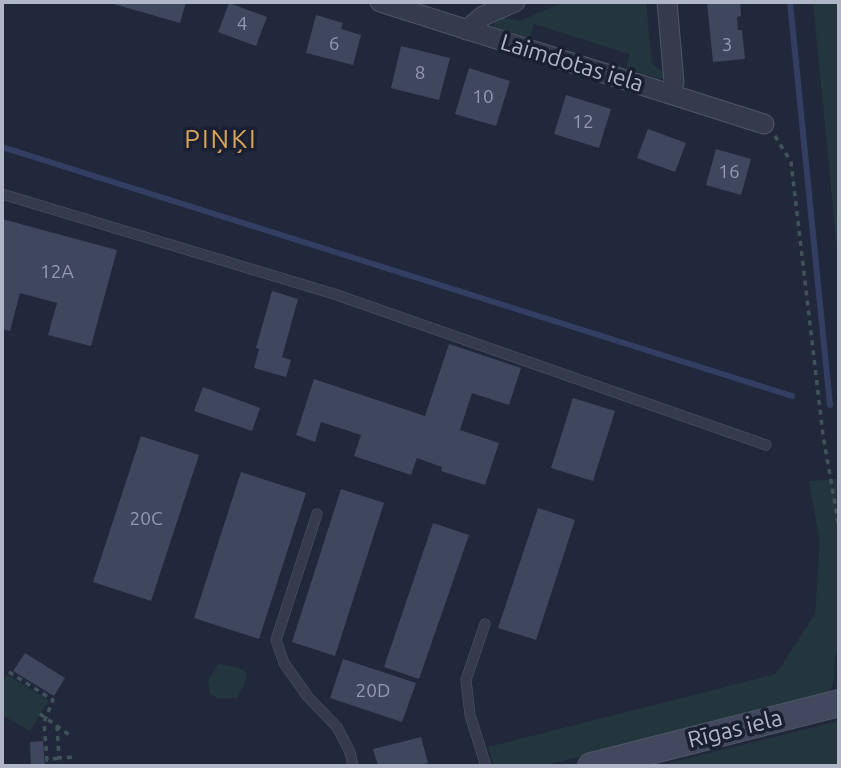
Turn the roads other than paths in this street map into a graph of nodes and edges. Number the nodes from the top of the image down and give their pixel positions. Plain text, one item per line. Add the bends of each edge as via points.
1 (380, 2) edge
2 (515, 2) edge
3 (667, 2) edge
4 (467, 30) junction
5 (670, 94) junction
6 (764, 124) road end
7 (2, 194) edge
8 (766, 445) dead end
9 (317, 514) dead end
10 (485, 624) dead end
11 (839, 703) edge
12 (354, 766) edge
13 (486, 766) edge
14 (591, 766) edge

1 - 4 street, Laimdotas iela
2 - 4 street via 483,16
3 - 5 street via 674,82
4 - 5 street, Laimdotas iela
5 - 6 street, Laimdotas iela
7 - 8 lane via 334,294
9 - 12 lane via 276,640 284,663 337,727
10 - 13 lane via 466,680 470,715
11 - 14 main road, Rīgas iela

